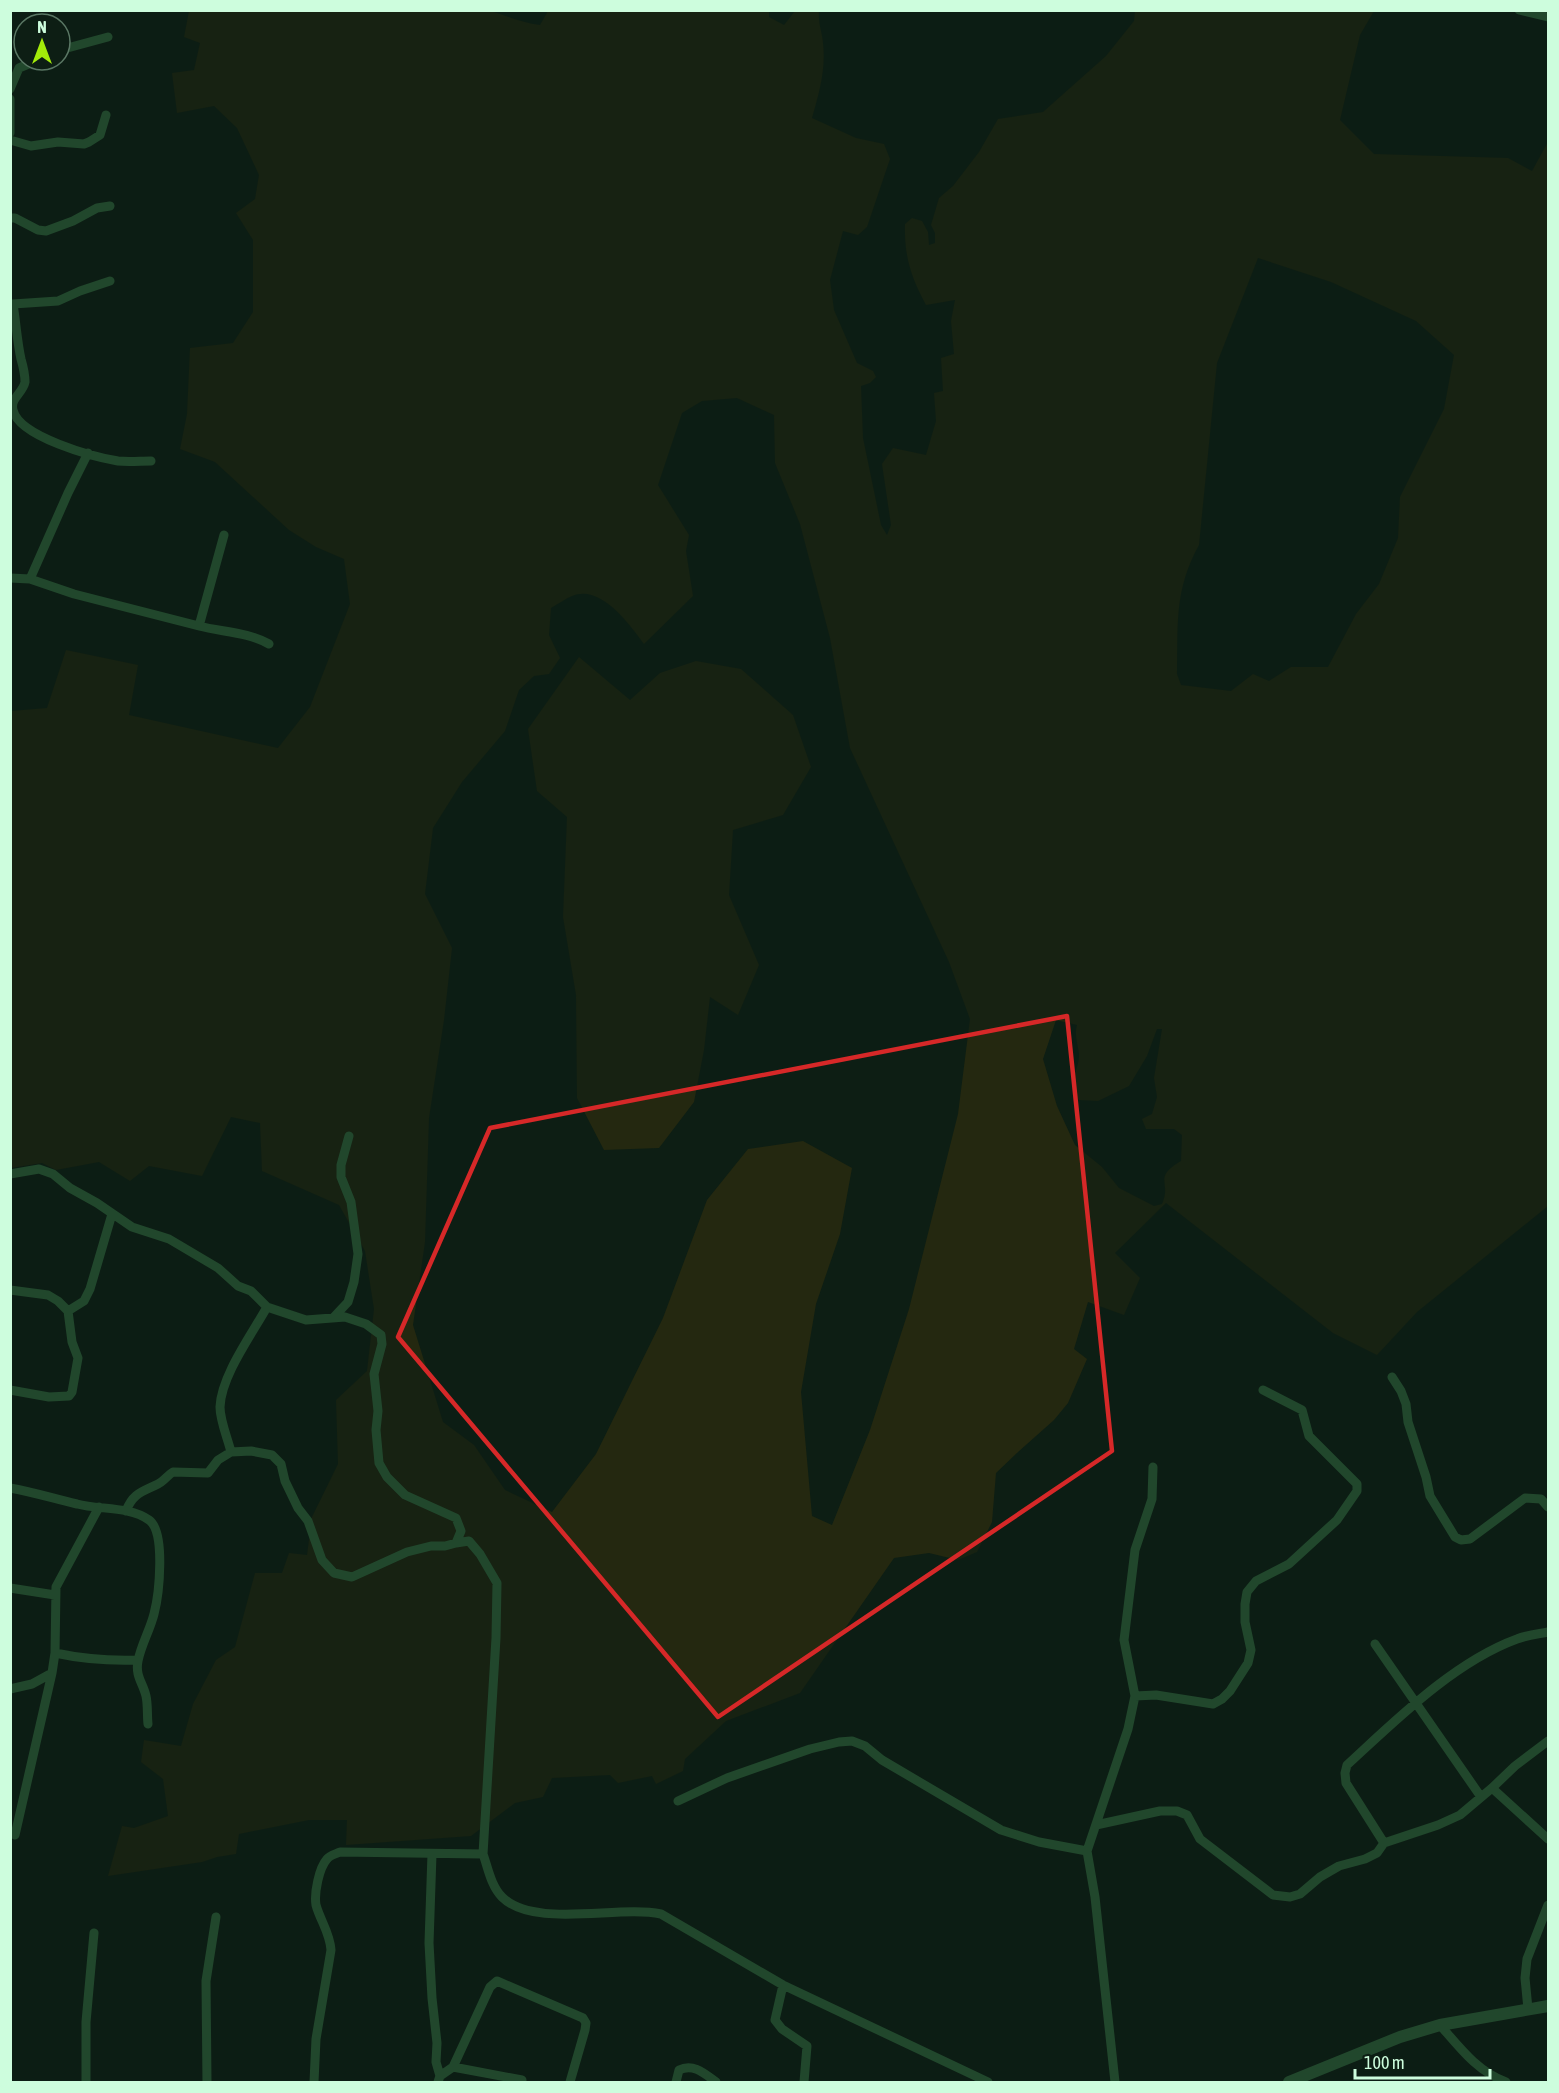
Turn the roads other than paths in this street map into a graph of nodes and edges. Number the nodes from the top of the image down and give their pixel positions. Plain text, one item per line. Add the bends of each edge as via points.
1 (1519, 10) edge
2 (1548, 16) edge
3 (108, 37) dead end
4 (72, 47) edge
5 (18, 72) edge
6 (10, 89) edge
7 (10, 99) edge
8 (106, 115) dead end
9 (10, 133) edge
10 (10, 140) edge
11 (110, 206) dead end
12 (10, 218) edge
13 (110, 281) dead end
14 (12, 304) edge
15 (88, 453) junction
16 (151, 461) dead end
17 (224, 535) dead end
18 (10, 578) edge
19 (30, 579) junction
20 (199, 626) junction
21 (268, 644) dead end
22 (349, 1136) dead end
23 (10, 1173) edge
24 (112, 1214) junction
25 (10, 1290) edge
26 (267, 1307) junction
27 (68, 1311) junction
28 (333, 1318) junction
29 (1392, 1377) dead end
30 (10, 1390) edge
31 (1263, 1390) dead end
32 (231, 1452) junction
33 (1153, 1467) dead end
34 (10, 1488) edge
35 (99, 1507) junction
36 (1548, 1507) edge
37 (126, 1511) junction
38 (456, 1543) junction
39 (10, 1588) edge
40 (55, 1594) junction
41 (1548, 1632) edge
42 (1375, 1644) dead end
43 (55, 1653) junction
44 (138, 1660) junction
45 (52, 1673) junction
46 (10, 1689) edge
47 (1135, 1696) junction
48 (1416, 1702) junction
49 (148, 1724) dead end
50 (1548, 1741) edge
51 (1492, 1788) junction
52 (1481, 1797) junction
53 (678, 1802) dead end
54 (1096, 1825) junction
55 (15, 1835) dead end
56 (1547, 1836) edge
57 (1384, 1843) junction
58 (1087, 1851) junction
59 (432, 1854) junction
60 (483, 1854) junction
61 (1548, 1905) edge
62 (216, 1917) dead end
63 (94, 1933) dead end
64 (783, 1985) junction
65 (1548, 2007) edge
66 (1528, 2009) junction
67 (1440, 2025) junction
68 (453, 2067) junction
69 (1315, 2078) edge
70 (439, 2079) edge
71 (522, 2080) dead end
72 (86, 2082) edge
73 (207, 2082) edge
74 (314, 2082) edge
75 (570, 2082) edge
76 (676, 2082) edge
77 (716, 2082) edge
78 (804, 2082) edge
79 (988, 2082) edge
80 (1115, 2082) edge
81 (1289, 2082) edge
82 (1506, 2082) edge

1 - 2 street
3 - 4 street
5 - 6 street
7 - 9 street
8 - 10 street via 100,135 84,144 31,146
11 - 12 street via 96,208 46,231
13 - 14 street via 58,301
14 - 15 street via 25,382 12,407 15,417 37,435
15 - 16 street via 118,461
15 - 19 street
17 - 20 street
18 - 19 street
19 - 20 street
20 - 21 street via 239,633
22 - 28 street via 341,1177 351,1202 358,1254 348,1302
23 - 24 street via 39,1169 53,1174
24 - 26 street via 132,1227 169,1239 218,1268
24 - 27 street via 90,1289 84,1301
25 - 27 street via 48,1295
26 - 28 street via 306,1320
26 - 32 street via 224,1387 220,1408
27 - 30 street via 78,1359 72,1392 69,1396 49,1397
28 - 38 street via 345,1317 366,1324 381,1335 374,1374 379,1462 405,1496 456,1518 461,1531
29 - 36 street via 1406,1404 1430,1496 1455,1537 1470,1539 1525,1498 1541,1499
31 - 47 street via 1302,1410 1309,1436 1357,1484 1357,1491 1337,1520 1289,1564 1256,1581 1247,1592 1245,1622 1251,1650 1248,1663 1222,1699 1213,1704 1156,1695
32 - 37 street via 208,1473 173,1472 130,1500
32 - 38 street via 251,1450 272,1455 281,1464 322,1560 334,1573 352,1577 407,1552
33 - 47 street via 1152,1499 1135,1550 1124,1640
34 - 35 street
35 - 37 street
35 - 40 street
37 - 44 street via 150,1520 158,1536 155,1612
38 - 60 street via 469,1541 497,1583
39 - 40 street
40 - 43 street
41 - 48 street via 1518,1638 1489,1652
42 - 48 street
43 - 44 street via 104,1661
43 - 45 street
44 - 49 street via 139,1681 147,1698
45 - 46 street via 32,1684
45 - 55 street
47 - 54 street
48 - 52 street
48 - 57 street via 1347,1765 1345,1773 1346,1783
50 - 51 street
51 - 52 street
51 - 56 street
52 - 57 street via 1460,1815 1438,1826
53 - 58 street via 727,1778 810,1749 852,1742 865,1746 1001,1830
54 - 57 street via 1160,1811 1187,1815 1200,1839 1273,1895 1281,1897 1300,1894 1339,1866 1377,1853
54 - 58 street
58 - 80 street
59 - 60 street
59 - 70 street via 429,1943
59 - 74 street via 340,1852 328,1857 322,1868 316,1904 331,1950 316,2039
60 - 64 street via 502,1898 529,1912 661,1914
61 - 66 street via 1527,1959
62 - 73 street via 206,1981
63 - 72 street via 86,2022
64 - 78 street via 775,2020 807,2046
64 - 79 street
65 - 66 street
66 - 67 street
67 - 69 street via 1341,2059
67 - 82 street via 1478,2068
68 - 70 street
68 - 71 street
68 - 75 street via 490,1987 497,1981 583,2018 585,2030
69 - 81 street
76 - 77 street via 679,2070 686,2067 698,2069

